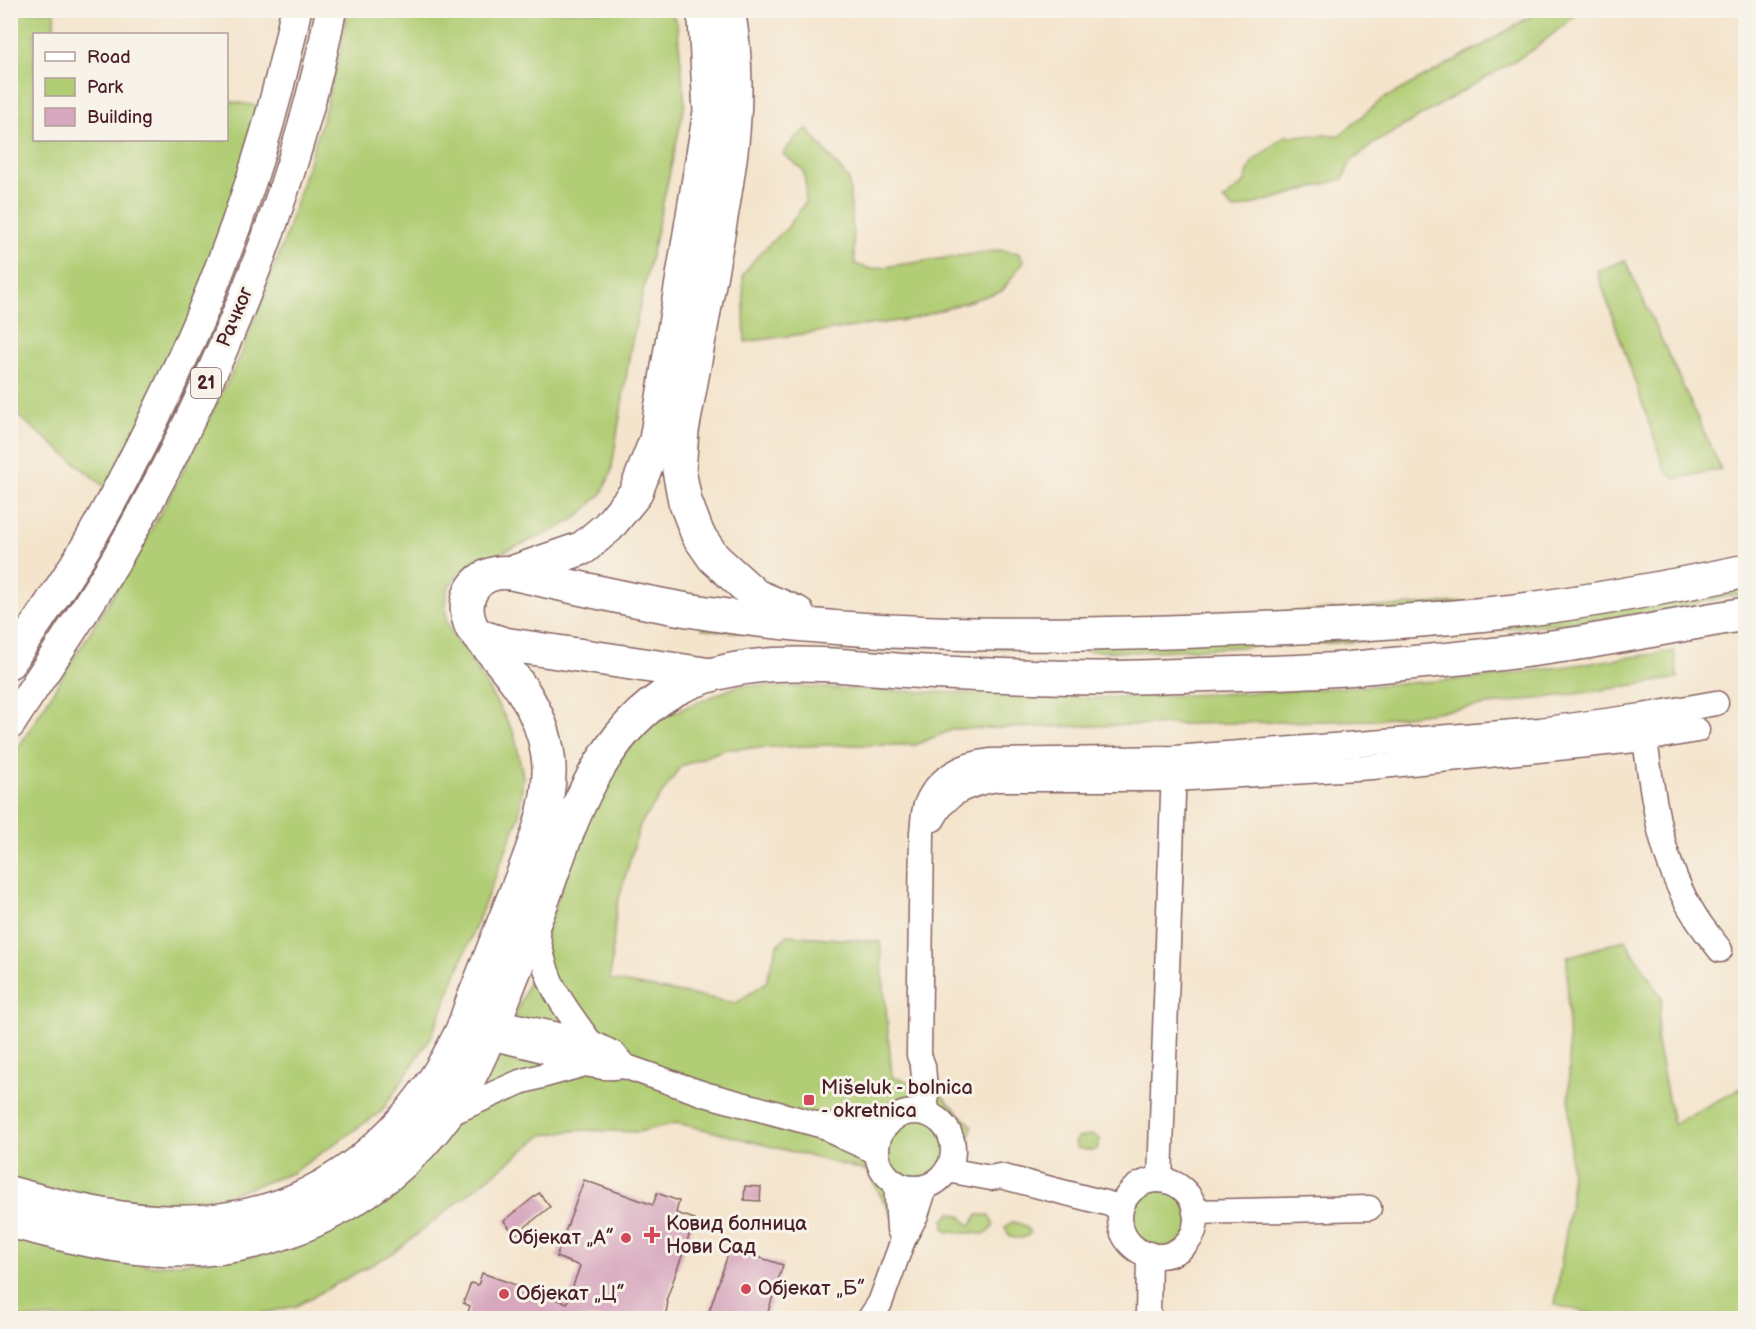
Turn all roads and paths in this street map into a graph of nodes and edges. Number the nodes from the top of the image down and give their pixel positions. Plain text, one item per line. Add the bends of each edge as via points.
1 (296, 10) edge
2 (331, 10) edge
3 (702, 10) edge
4 (728, 10) edge
5 (1746, 572) edge
6 (511, 573) junction
7 (1746, 614) edge
8 (835, 626) junction
9 (479, 636) junction
10 (10, 663) edge
11 (711, 675) junction
12 (1716, 703) dead end
13 (10, 724) edge
14 (1644, 728) junction
15 (1697, 730) dead end
16 (1174, 768) junction
17 (535, 922) junction
18 (1720, 950) dead end
19 (478, 1026) junction
20 (588, 1053) junction
21 (444, 1116) junction
22 (907, 1117) junction
23 (827, 1127) junction
24 (877, 1152) junction
25 (950, 1160) junction
26 (1160, 1180) junction
27 (896, 1183) junction
28 (925, 1187) junction
29 (10, 1193) edge
30 (1121, 1207) junction
31 (1369, 1208) dead end
32 (1195, 1212) junction
33 (10, 1221) edge
34 (903, 1240) junction
35 (1149, 1254) junction
36 (870, 1318) edge
37 (1148, 1318) edge

1 - 10 main road, Рачког / 21 via 274,106 254,169 189,344 130,467 87,545
2 - 13 main road, Рачког / 21 via 322,56 286,178 218,357 128,538
3 - 6 highway via 710,112 656,440 635,494 608,527 583,548
4 - 8 highway via 736,102 732,151 682,431 679,470 698,535 714,558 756,596
5 - 8 highway via 1563,604 1354,626 1071,635
6 - 8 highway via 688,610
6 - 9 highway via 486,576 472,589 467,612
7 - 11 highway via 1575,644 1332,670 1095,678 792,664
9 - 11 highway via 514,646
9 - 19 highway via 514,676 537,712 547,744 549,786
11 - 17 highway via 656,702 618,737 583,799
12 - 14 street
14 - 15 street
14 - 16 street via 1540,730
14 - 18 street via 1666,857 1694,916
16 - 22 street via 976,763 952,772 932,792 925,807 922,843 919,1055 923,1066
16 - 26 street
17 - 19 highway
17 - 20 street via 552,984
19 - 20 street via 530,1047
19 - 21 highway via 468,1078
19 - 29 highway via 383,1141 328,1184 297,1200 220,1221 162,1223 103,1216
20 - 21 street
20 - 23 street via 612,1068 624,1066 722,1099
21 - 33 highway via 423,1143 373,1187 333,1212 266,1238 199,1249 152,1249 87,1240
22 - 23 street
22 - 24 street via 882,1133
22 - 25 street via 941,1123 948,1130
23 - 24 street
24 - 27 street via 883,1170
25 - 28 street via 934,1183
25 - 30 street via 992,1178 1000,1176
26 - 30 street via 1136,1186
26 - 32 street via 1184,1190
27 - 28 street
27 - 34 street
28 - 34 street
30 - 35 street via 1122,1231 1128,1242
31 - 32 street
32 - 35 street via 1191,1236 1183,1245 1167,1254
34 - 36 street
35 - 37 street

